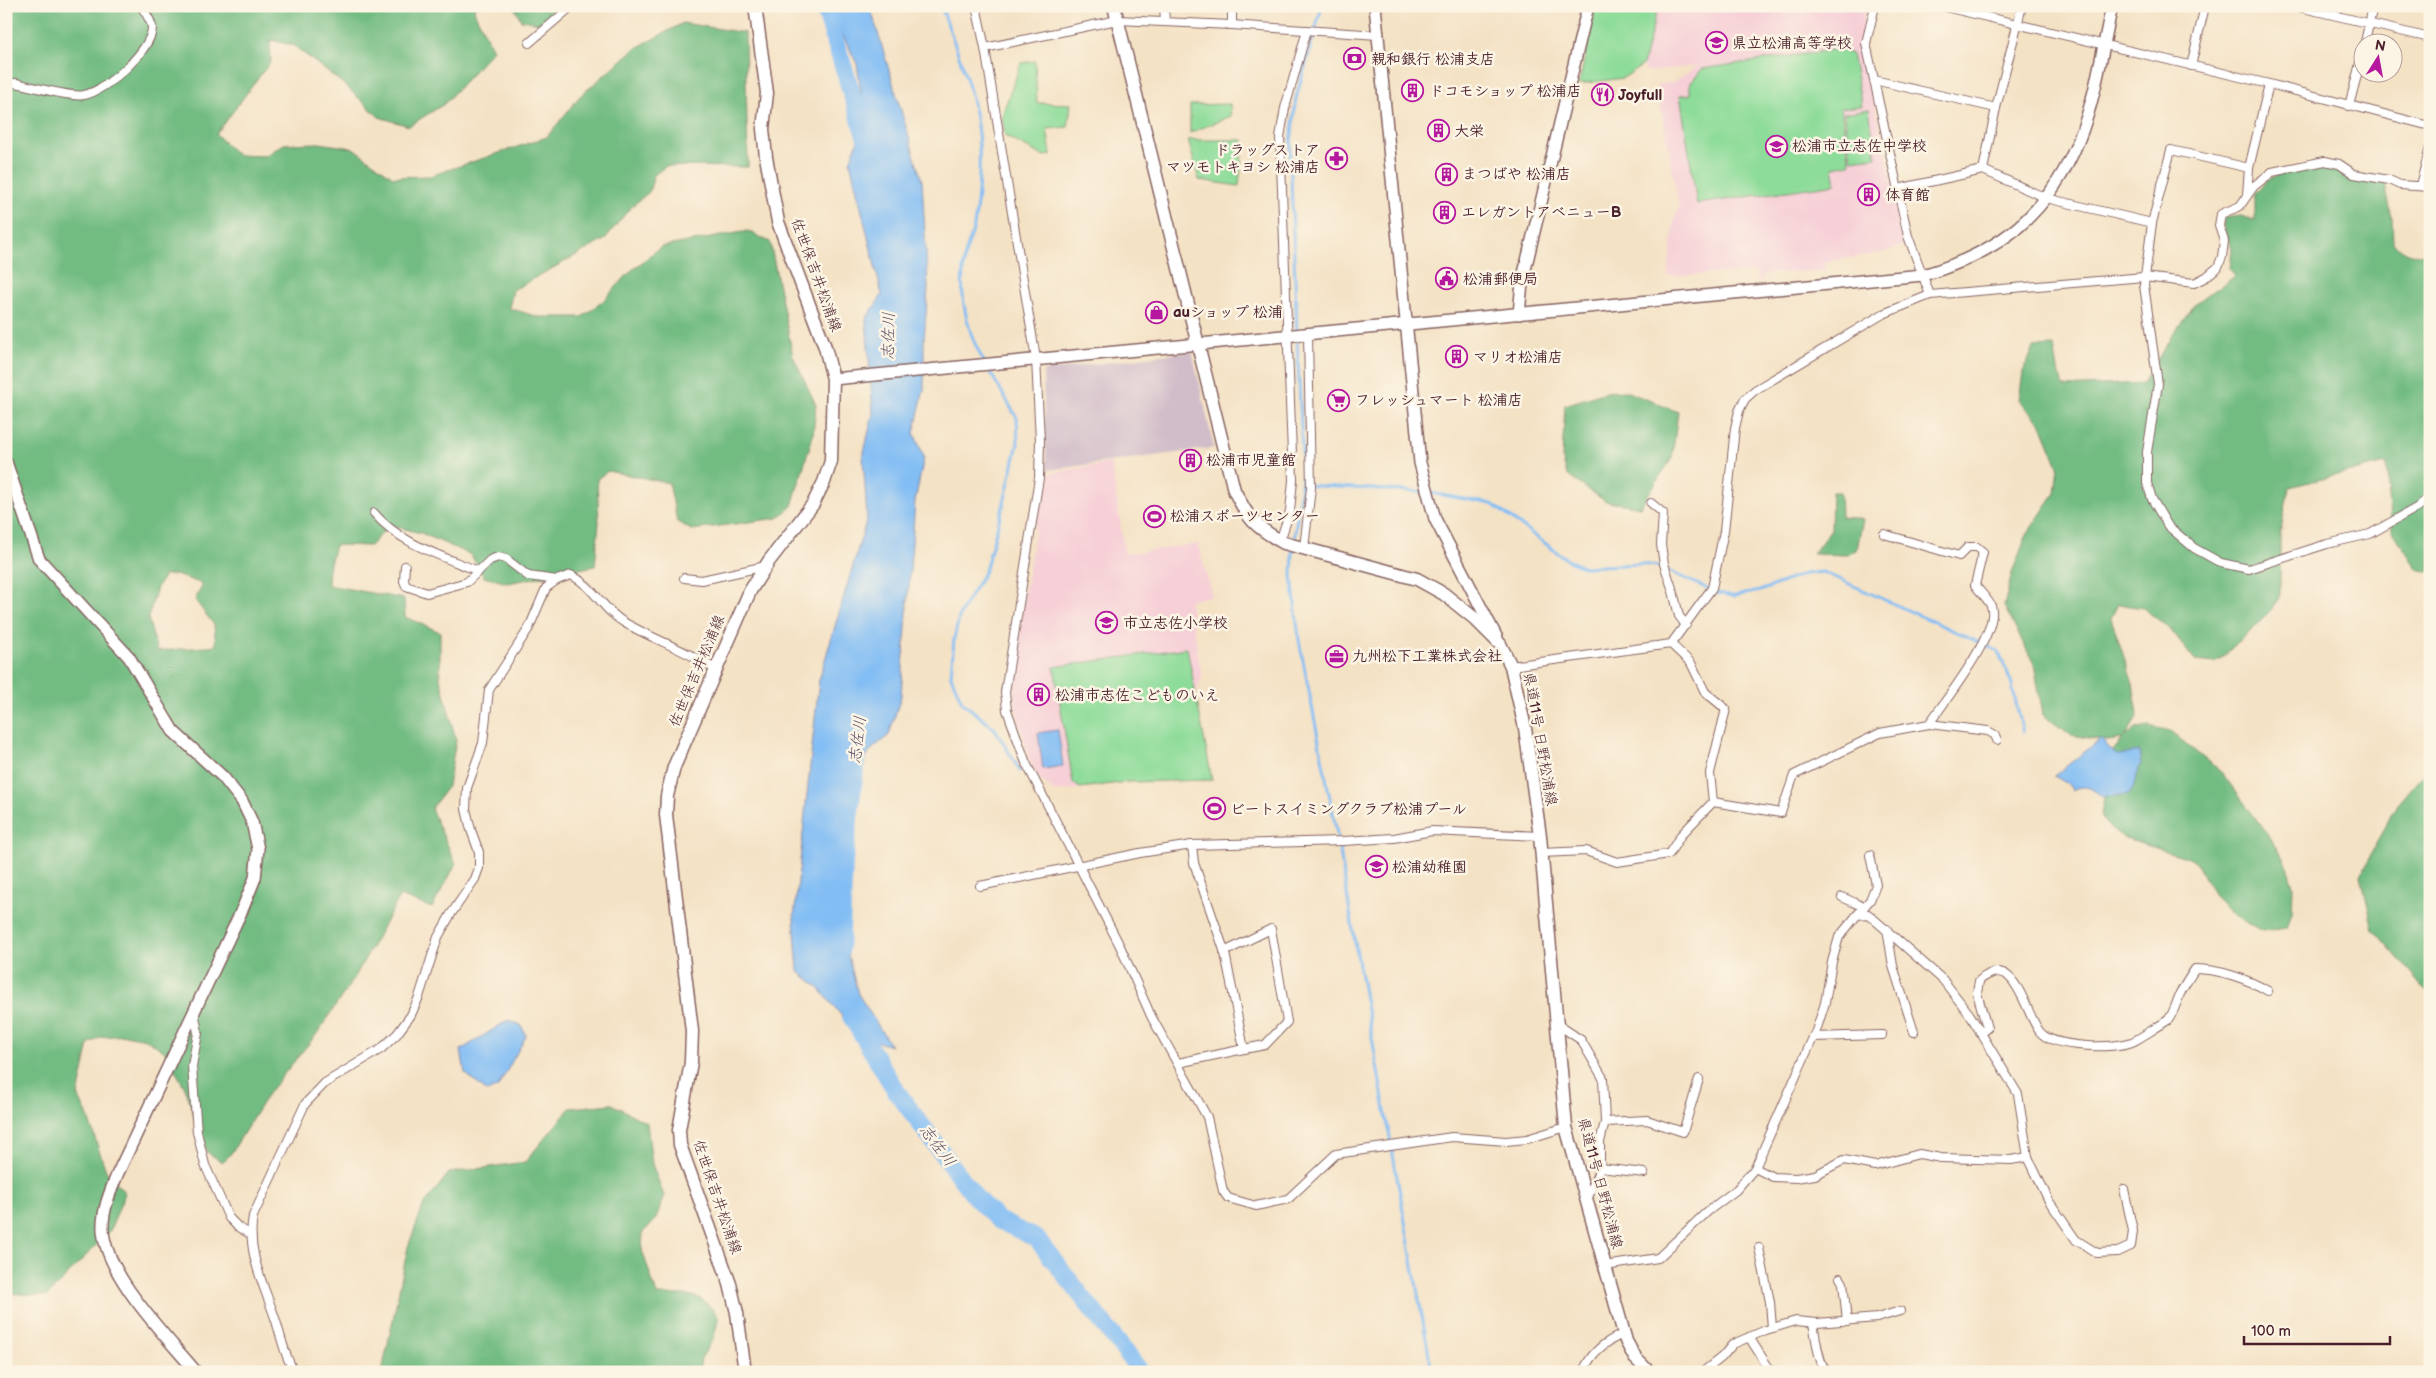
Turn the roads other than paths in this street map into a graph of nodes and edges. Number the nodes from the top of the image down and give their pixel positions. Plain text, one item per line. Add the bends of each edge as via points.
1 (141, 6) edge
2 (572, 6) edge
3 (755, 6) edge
4 (976, 6) edge
5 (1114, 6) edge
6 (1164, 6) edge
7 (1232, 6) edge
8 (1375, 6) edge
9 (1588, 6) edge
10 (1875, 6) edge
11 (1941, 6) edge
12 (2022, 6) edge
13 (2112, 6) edge
14 (2205, 6) edge
15 (2295, 6) edge
16 (2374, 6) edge
17 (1117, 20) junction
18 (1165, 22) junction
19 (2018, 24) junction
20 (2369, 24) junction
21 (1232, 25) junction
22 (1304, 29) junction
23 (2367, 32) edge
24 (1378, 35) junction
25 (2430, 38) edge
26 (529, 43) dead end
27 (2103, 45) junction
28 (985, 48) junction
29 (2191, 66) junction
30 (1874, 80) junction
31 (2356, 82) edge
32 (6, 84) edge
33 (2269, 84) junction
34 (2350, 106) junction
35 (1996, 108) junction
36 (2430, 126) edge
37 (2430, 148) edge
38 (2249, 168) junction
39 (1983, 170) junction
40 (2420, 186) junction
41 (2430, 187) edge
42 (1898, 189) junction
43 (2046, 198) junction
44 (2246, 198) junction
45 (2152, 223) junction
46 (1923, 275) junction
47 (2144, 277) junction
48 (1930, 295) junction
49 (1519, 314) junction
50 (1407, 325) junction
51 (1306, 335) junction
52 (1289, 337) junction
53 (1199, 343) junction
54 (1036, 359) junction
55 (833, 379) junction
56 (6, 462) edge
57 (2430, 496) edge
58 (1650, 503) dead end
59 (374, 513) dead end
60 (1884, 534) dead end
61 (1282, 542) junction
62 (1304, 548) junction
63 (405, 566) dead end
64 (766, 566) junction
65 (478, 571) junction
66 (684, 578) dead end
67 (557, 580) junction
68 (1686, 625) junction
69 (1500, 644) junction
70 (1671, 644) junction
71 (1511, 666) junction
72 (715, 669) junction
73 (1929, 724) junction
74 (1997, 740) dead end
75 (1713, 802) junction
76 (1540, 836) junction
77 (1192, 845) junction
78 (1542, 853) junction
79 (1870, 855) dead end
80 (1079, 866) junction
81 (980, 886) dead end
82 (1842, 897) dead end
83 (1864, 907) junction
84 (1857, 915) junction
85 (1887, 929) junction
86 (1224, 952) junction
87 (2268, 991) dead end
88 (194, 1010) junction
89 (1557, 1024) junction
90 (1914, 1032) dead end
91 (1980, 1033) junction
92 (1882, 1035) dead end
93 (1813, 1037) junction
94 (1244, 1049) junction
95 (1178, 1063) junction
96 (1699, 1080) dead end
97 (1605, 1122) junction
98 (1566, 1126) junction
99 (2028, 1157) junction
100 (1600, 1168) junction
101 (1755, 1168) junction
102 (1644, 1173) dead end
103 (2124, 1188) dead end
104 (1586, 1200) junction
105 (250, 1234) junction
106 (1759, 1248) dead end
107 (1604, 1266) junction
108 (1840, 1278) dead end
109 (1900, 1311) dead end
110 (1847, 1321) junction
111 (1812, 1323) junction
112 (1772, 1328) junction
113 (1624, 1334) junction
114 (1749, 1337) junction
115 (1770, 1370) dead end
116 (196, 1372) edge
117 (294, 1372) edge
118 (745, 1372) edge
119 (1583, 1372) edge
120 (1649, 1372) edge
121 (1703, 1372) edge
122 (1827, 1372) edge

1 - 32 street via 151,23 149,38 129,66 99,90 83,96 16,83
2 - 26 street
3 - 55 main road, 佐世保吉井松浦線 via 767,93 763,128 765,147 778,222 825,347
4 - 28 street
5 - 17 main road, 県道11号 日野松浦線
6 - 18 street
7 - 21 street
8 - 24 street
9 - 49 street via 1522,282
10 - 30 street via 1866,43
11 - 19 street
12 - 19 street
13 - 27 street
14 - 29 street
15 - 20 street
16 - 20 street
17 - 18 street
17 - 28 street
17 - 53 main road, 県道11号 日野松浦線
18 - 21 street
19 - 27 street
19 - 35 street
20 - 23 street
20 - 25 street
21 - 22 street
22 - 24 street
22 - 52 street via 1280,137
24 - 50 street
27 - 29 street
27 - 43 street via 2079,139
28 - 54 street
29 - 33 street
30 - 35 street
30 - 42 street
31 - 34 street
33 - 34 street
33 - 38 street
34 - 36 street
35 - 39 street
37 - 40 street
38 - 44 street
38 - 45 street via 2171,150
39 - 42 street
39 - 43 street
40 - 41 street
40 - 44 street via 2400,186 2389,180 2354,174 2339,164 2325,161 2272,172 2254,186
42 - 46 street via 1908,236
43 - 45 street
43 - 46 street via 2021,227 1988,250
44 - 47 street via 2240,206 2221,214 2219,226 2224,249 2218,267 2206,277 2194,283
45 - 47 street
46 - 48 street
46 - 49 street
47 - 48 street
47 - 57 street via 2158,384 2147,452 2147,483 2152,499 2168,526 2194,548 2222,563 2249,569 2370,534 2418,507
48 - 68 street via 1883,314 1754,390 1745,399 1735,428 1724,532 1712,588
49 - 50 street
50 - 51 street
50 - 69 street via 1420,464 1427,490 1436,518
51 - 52 street
51 - 62 street via 1311,485
52 - 53 street
52 - 61 street via 1292,494
53 - 54 street
53 - 61 main road, 県道11号 日野松浦線 via 1234,490 1246,515 1264,532
54 - 55 street
54 - 80 street via 1039,478 1005,692 1007,710 1026,763
55 - 64 main road, 佐世保吉井松浦線 via 831,461 824,482 813,504
56 - 88 street via 39,559 128,658 173,731 223,777 242,801 252,822 258,849 255,878
58 - 68 street via 1663,513 1662,545 1666,574 1674,591 1679,616
59 - 65 street via 390,529 418,546
60 - 73 street via 1959,556 1968,547 1976,547 1983,552 1975,584 1991,607 1992,624 1980,650
61 - 62 main road, 県道11号 日野松浦線
62 - 69 main road, 県道11号 日野松浦線 via 1417,579 1444,594
63 - 65 street via 406,586 427,593 467,582
64 - 66 street via 702,580
64 - 72 main road, 佐世保吉井松浦線 via 750,591
65 - 67 street via 498,557 506,559 528,576
67 - 72 street via 571,575 584,581 605,608 625,623 678,647
67 - 105 street via 546,588 529,628 489,690 484,743 468,788 466,809 479,852 475,879 438,937 419,997 397,1034 381,1048 325,1083 305,1104 266,1185 253,1216
68 - 70 street
69 - 71 main road, 県道11号 日野松浦線
70 - 71 street
70 - 75 street via 1691,663 1705,692 1726,709 1710,773
71 - 76 main road, 県道11号 日野松浦線 via 1525,728
72 - 118 main road, 佐世保吉井松浦線 via 674,767 667,796 666,815 692,1031 691,1062 679,1130 680,1145 730,1284
73 - 74 street via 1988,731
73 - 75 street via 1880,733 1794,775 1781,813
75 - 78 street via 1681,835 1669,854 1617,862 1586,851
76 - 77 street via 1432,831 1394,838 1344,841
76 - 78 main road, 県道11号 日野松浦線
77 - 80 street via 1140,852
77 - 86 street via 1194,863
78 - 89 main road, 県道11号 日野松浦線
79 - 83 street via 1876,885
80 - 81 street
80 - 95 street via 1151,1016
82 - 83 street
83 - 84 street
84 - 85 street via 1868,914
84 - 93 street via 1840,937 1825,1003
85 - 90 street via 1893,966
85 - 91 street via 1943,980
86 - 94 street
86 - 94 street via 1272,928 1287,1022 1265,1045
87 - 91 street via 2207,969 2195,969 2168,1020 2132,1042 2086,1046 2052,1040 2041,1034 2026,1008 2020,988 2002,972 1995,971 1979,981 1977,993 1986,1028
88 - 105 street via 198,1033 192,1066 197,1132 203,1157 228,1218
88 - 116 street via 117,1175 108,1197 103,1229 106,1247 132,1294
89 - 97 street via 1581,1040 1603,1078
89 - 98 main road, 県道11号 日野松浦線
91 - 99 street via 2018,1094
92 - 93 street
93 - 101 street
94 - 95 street
95 - 98 street via 1207,1117 1223,1191 1228,1198 1256,1206 1288,1199 1336,1154 1452,1137 1506,1141 1527,1139
96 - 97 street via 1683,1132 1647,1120
97 - 100 street via 1600,1142
98 - 104 main road, 県道11号 日野松浦線
99 - 101 street via 2011,1160 1941,1158 1920,1154 1875,1166 1844,1160 1816,1175 1796,1178 1773,1177
99 - 103 street via 2049,1201 2076,1240 2097,1253 2118,1252 2131,1246 2133,1231
100 - 102 street
100 - 104 street
101 - 107 street via 1736,1190 1708,1211 1658,1258
104 - 107 main road, 県道11号 日野松浦線
105 - 117 street via 284,1353
106 - 112 street
107 - 113 main road, 県道11号 日野松浦線
108 - 110 street
109 - 110 street
110 - 111 street
111 - 112 street via 1796,1321
111 - 122 street via 1819,1360
112 - 114 street
113 - 119 street via 1606,1341
113 - 120 main road, 県道11号 日野松浦線 via 1635,1358
114 - 115 street
114 - 121 street via 1733,1344

